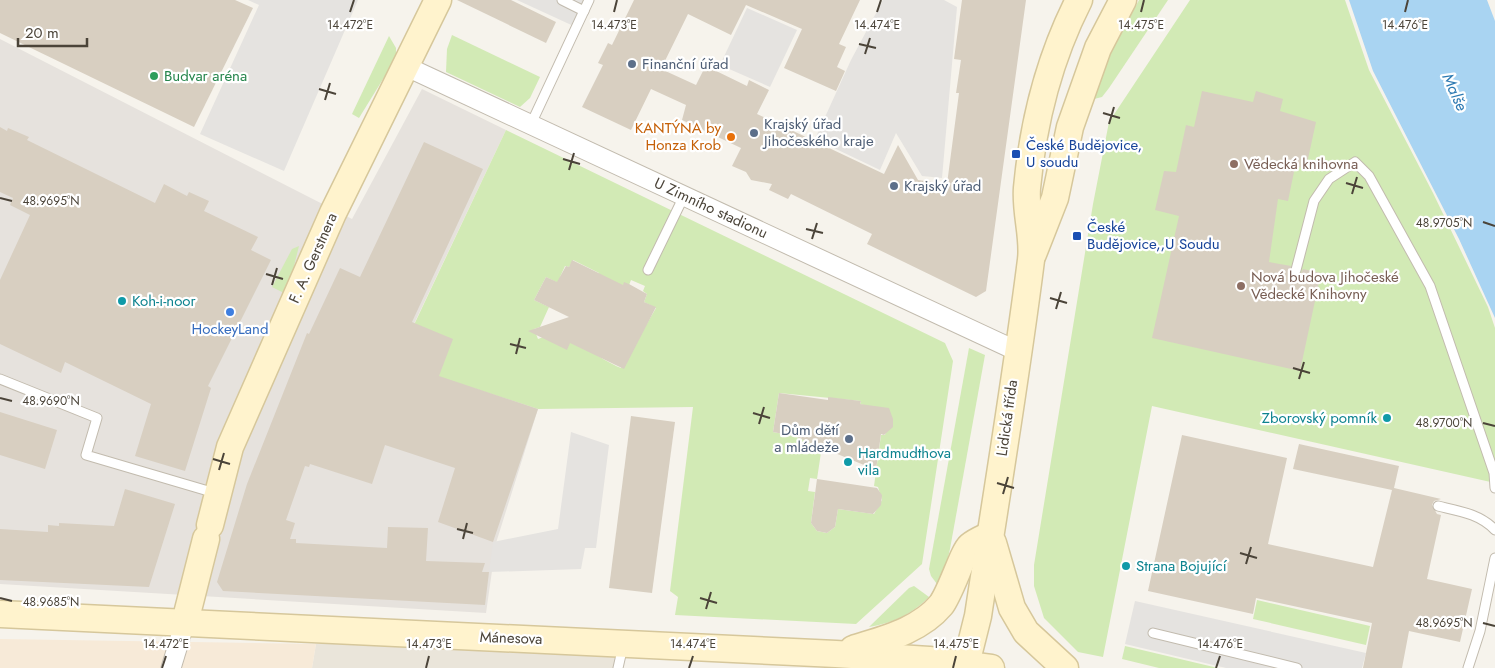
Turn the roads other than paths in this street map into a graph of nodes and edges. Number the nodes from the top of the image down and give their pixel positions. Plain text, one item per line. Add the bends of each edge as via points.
1 (438, 0) edge
2 (562, 0) edge
3 (589, 0) edge
4 (1079, 0) edge
5 (1123, 0) edge
6 (584, 11) junction
7 (406, 66) junction
8 (531, 124) junction
9 (684, 196) junction
10 (1032, 257) junction
11 (648, 270) dead end
12 (1296, 270) dead end
13 (1017, 351) junction
14 (0, 380) edge
15 (1495, 488) edge
16 (218, 493) junction
17 (1438, 506) dead end
18 (1495, 530) edge
19 (990, 535) junction
20 (1495, 558) edge
21 (0, 614) edge
22 (185, 622) junction
23 (1153, 633) dead end
24 (624, 643) junction
25 (845, 661) edge
26 (974, 667) edge
27 (171, 668) edge
28 (618, 668) edge
29 (1065, 668) edge
30 (1297, 668) edge
31 (1468, 668) edge

1 - 7 street, F. A. Gerstnera
2 - 6 lane
3 - 6 lane
4 - 10 street, Lidická třída via 1056,51 1042,93 1035,130 1027,190
5 - 10 street, Lidická třída via 1098,48 1070,127 1055,198
6 - 8 lane
7 - 8 street, U Zimního stadionu
7 - 16 street, F. A. Gerstnera via 333,213 230,447
8 - 9 street, U Zimního stadionu
9 - 11 lane
9 - 13 street, U Zimního stadionu
10 - 13 street, Lidická třída
12 - 15 lane via 1314,201 1329,179 1355,162 1369,176 1430,286 1494,473
13 - 19 street, Lidická třída
14 - 16 lane via 97,418 86,455
16 - 22 street, F. A. Gerstnera
17 - 18 lane via 1472,515
19 - 25 street via 969,547 942,604 923,621
19 - 26 street, Lidická třída
19 - 29 street via 1012,608 1026,632
20 - 31 lane via 1480,631
21 - 22 street, Mánesova
22 - 24 street, Mánesova
22 - 27 street, F. A. Gerstnera
23 - 30 lane
24 - 25 street, Mánesova
24 - 28 lane
25 - 26 street, Mánesova

